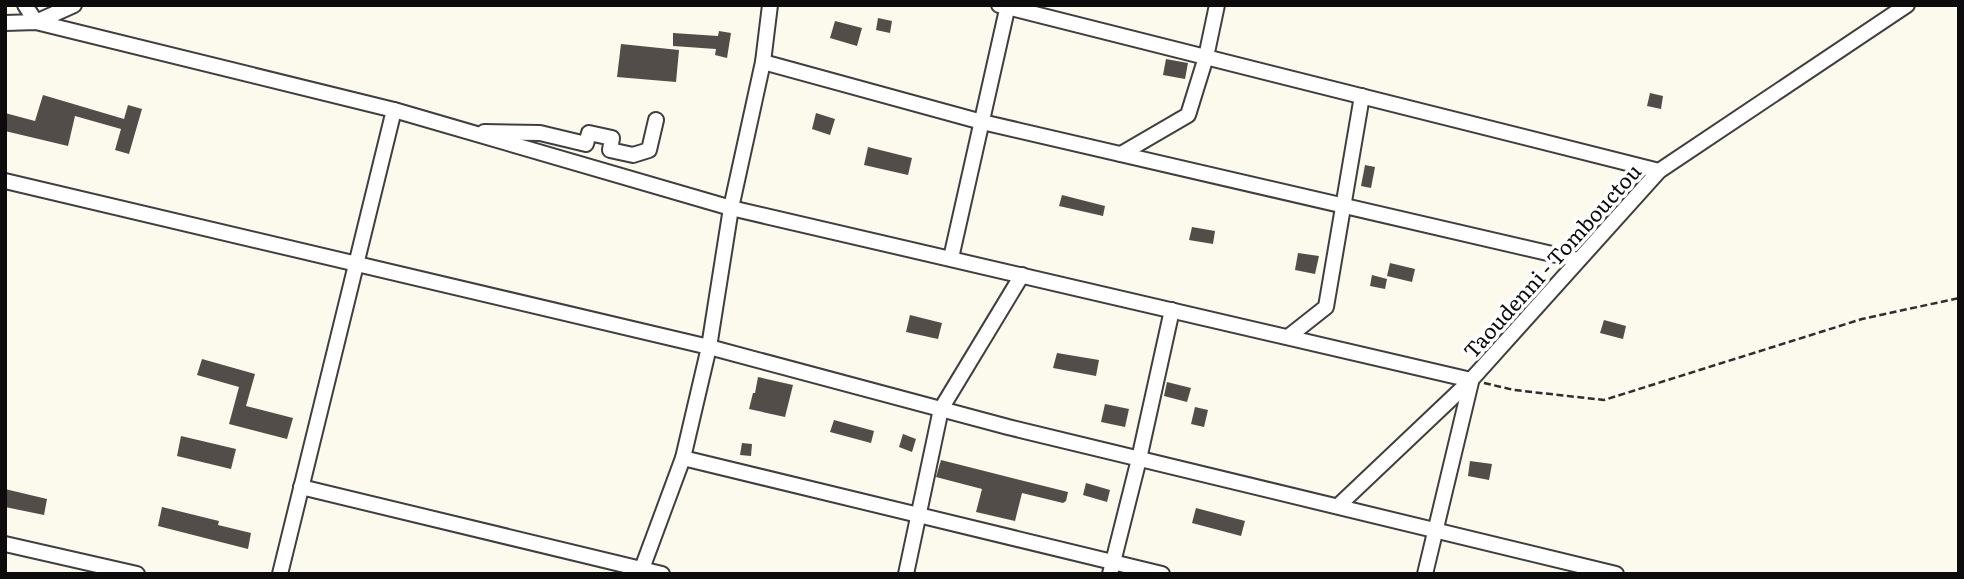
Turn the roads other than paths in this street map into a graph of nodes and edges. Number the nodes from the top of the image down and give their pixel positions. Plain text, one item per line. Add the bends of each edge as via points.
1 (25, 5) edge
2 (75, 5) edge
3 (770, 5) edge
4 (1216, 5) edge
5 (1908, 5) edge
6 (1005, 6) edge
7 (36, 22) junction
8 (5, 23) edge
9 (1206, 57) junction
10 (763, 62) junction
11 (1362, 96) junction
12 (394, 110) junction
13 (656, 120) dead end
14 (982, 122) junction
15 (467, 132) junction
16 (1121, 154) junction
17 (1659, 171) junction
18 (5, 181) edge
19 (1345, 206) junction
20 (731, 208) junction
21 (951, 258) junction
22 (1578, 260) junction
23 (356, 264) junction
24 (1022, 275) junction
25 (1172, 310) junction
26 (1288, 337) junction
27 (709, 347) junction
28 (1471, 380) junction
29 (941, 409) junction
30 (683, 458) junction
31 (1139, 458) junction
32 (301, 487) junction
33 (1338, 506) junction
34 (919, 515) junction
35 (1436, 529) junction
36 (5, 544) edge
37 (86, 568) edge
38 (1112, 568) edge
39 (641, 571) edge
40 (137, 574) edge
41 (280, 574) edge
42 (662, 574) edge
43 (906, 574) edge
44 (1162, 574) edge
45 (1425, 574) edge
46 (1616, 574) edge

1 - 7 street
2 - 7 street
3 - 10 street
4 - 9 street
5 - 17 street, Taoudenni - Tombouctou
6 - 9 street
6 - 14 street
7 - 8 street
7 - 12 street
9 - 11 street
9 - 16 street via 1188,115
10 - 14 street
10 - 20 street
11 - 17 street
11 - 19 street
12 - 15 street
12 - 23 street
13 - 15 street via 649,150 633,155 610,150 612,138 589,133 586,144 540,133
14 - 16 street
14 - 21 street
15 - 20 street
16 - 19 street
17 - 22 street, Taoudenni - Tombouctou
18 - 23 street
19 - 22 street
19 - 26 street via 1326,307
20 - 21 street
20 - 27 street
21 - 24 street
22 - 28 street, Taoudenni - Tombouctou
23 - 27 street
23 - 32 street
24 - 25 street
24 - 29 street
25 - 26 street
25 - 31 street
26 - 28 street
27 - 29 street
27 - 30 street
28 - 33 street, Taoudenni - Tombouctou
28 - 35 street
29 - 31 street
29 - 34 street
30 - 34 street
30 - 39 street
31 - 33 street
31 - 38 street
32 - 39 street
32 - 41 street
33 - 35 street
34 - 38 street
34 - 43 street
35 - 45 street
35 - 46 street
36 - 37 street
37 - 40 street
38 - 44 street
39 - 42 street

